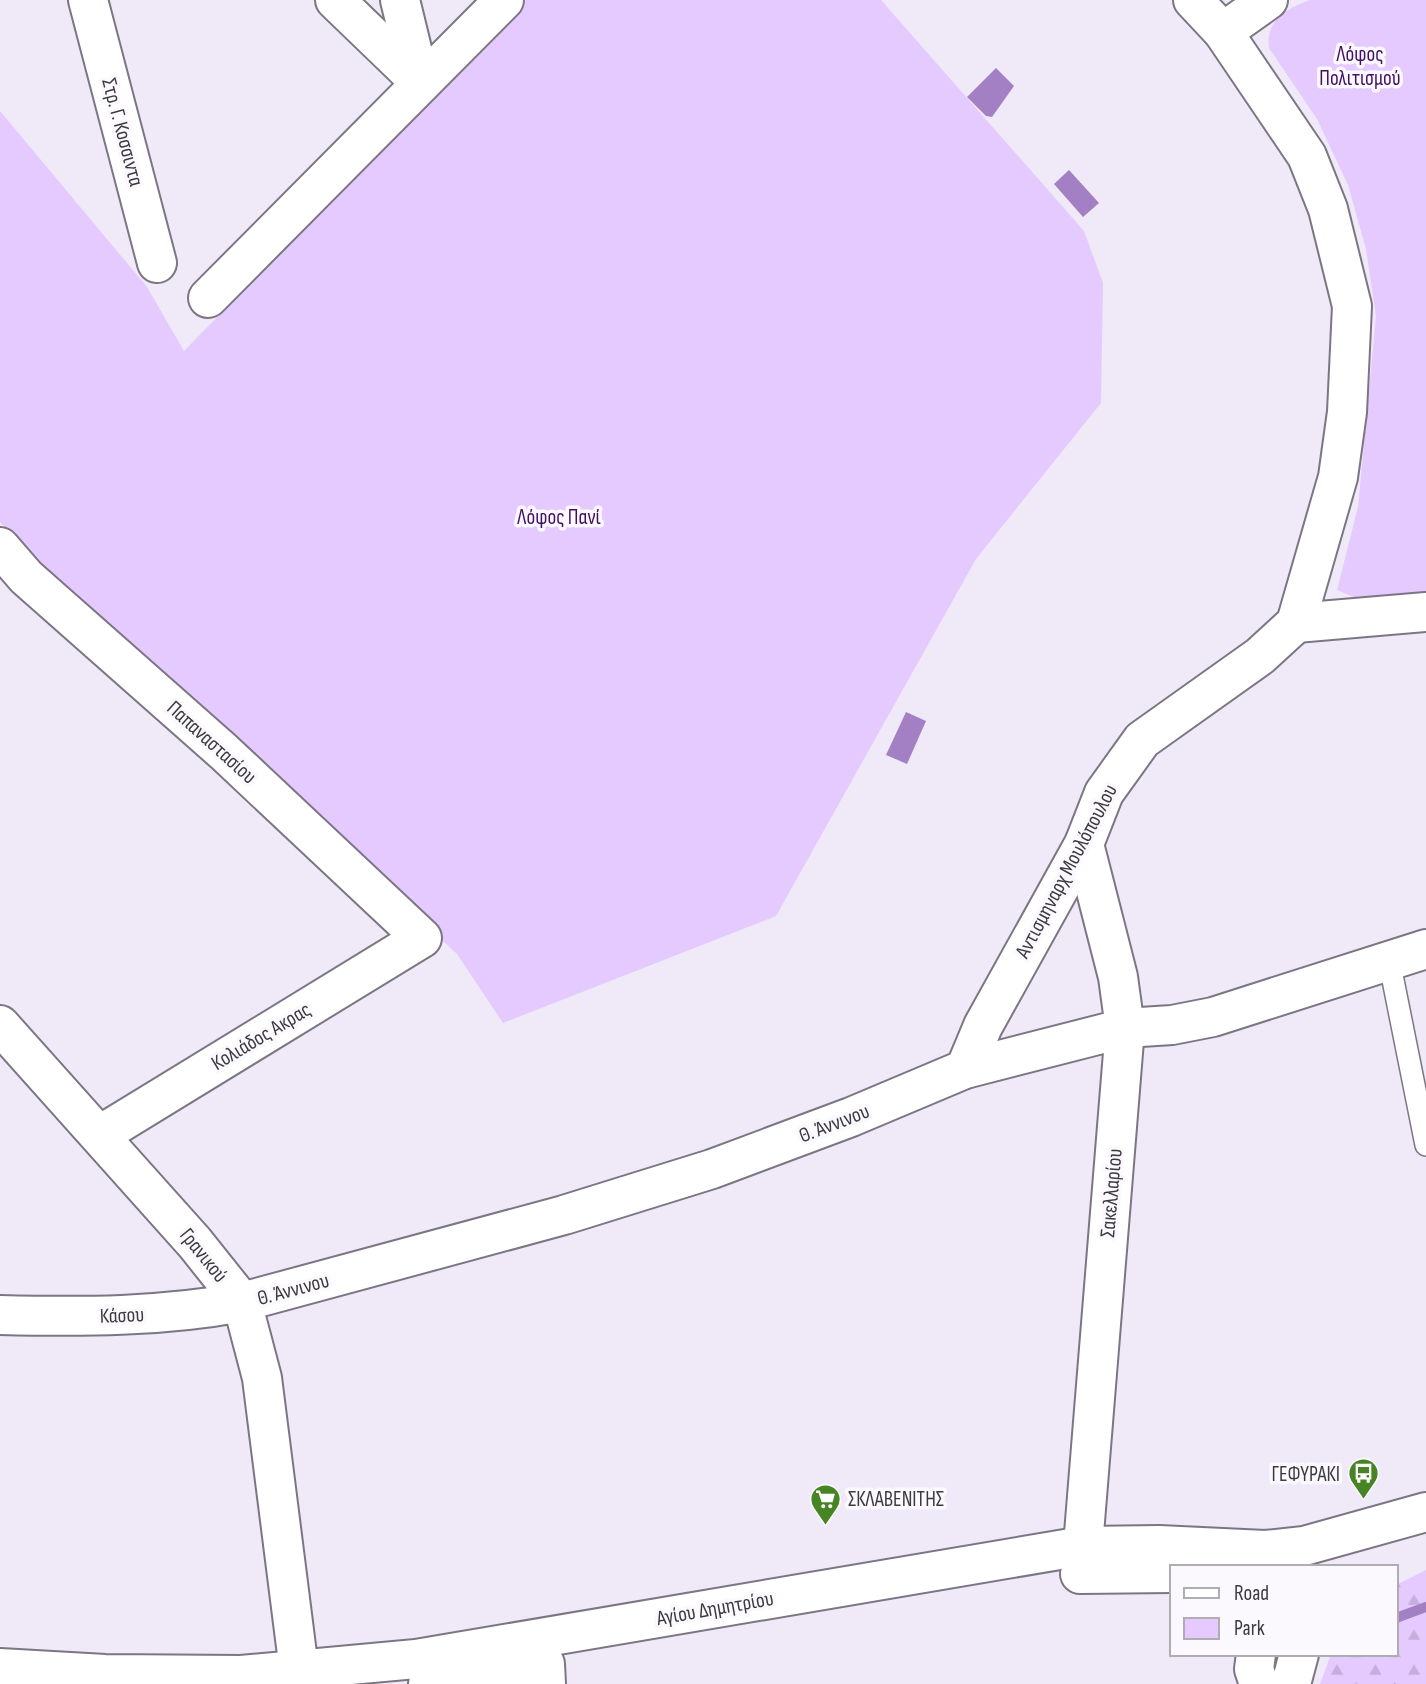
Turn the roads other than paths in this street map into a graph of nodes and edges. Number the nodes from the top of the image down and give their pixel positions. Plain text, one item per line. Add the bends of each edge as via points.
1 (88, 0) edge
2 (335, 0) edge
3 (400, 0) edge
4 (504, 0) edge
5 (1193, 0) edge
6 (1268, 0) edge
7 (1223, 32) junction
8 (420, 82) junction
9 (158, 264) dead end
10 (208, 298) dead end
11 (0, 547) edge
12 (13, 573) edge
13 (1426, 612) edge
14 (1296, 623) junction
15 (1084, 844) junction
16 (422, 938) joint
17 (1426, 949) edge
18 (1389, 960) junction
19 (0, 1025) edge
20 (1125, 1028) junction
21 (965, 1069) junction
22 (100, 1135) junction
23 (1426, 1145) edge
24 (243, 1302) junction
25 (0, 1315) edge
26 (1426, 1512) edge
27 (1426, 1539) edge
28 (1083, 1546) junction
29 (1265, 1558) edge
30 (1312, 1560) edge
31 (1170, 1573) edge
32 (1256, 1656) edge
33 (1298, 1656) edge
34 (0, 1668) edge
35 (299, 1670) junction
36 (545, 1674) edge
37 (428, 1684) edge
38 (1259, 1684) edge
39 (1291, 1684) edge

1 - 9 street, Στρ. Γ. Κοσσιντα
2 - 8 street
3 - 8 street
4 - 8 street
5 - 7 street
6 - 7 street
7 - 14 street via 1307,156 1328,209 1352,306 1348,401 1338,477
8 - 10 street
11 - 12 street, Παπαναστασίου
12 - 16 street, Παπαναστασίου via 224,752
13 - 14 street
14 - 15 street, Αντισμηναρχ Μουλόπουλου via 1260,656 1142,740 1104,793
15 - 20 street, Σακελλαρίου via 1118,977
15 - 21 street, Αντισμηναρχ Μουλόπουλου via 983,1026
16 - 22 street, Κολιάδος Ακρας
17 - 18 street, Θ. Άννινου
18 - 20 street, Θ. Άννινου via 1213,1017
18 - 23 lane
19 - 22 street, Γρανικού
20 - 21 street, Θ. Άννινου
20 - 28 street, Σακελλαρίου
21 - 24 street, Θ. Άννινου via 712,1170
22 - 24 street, Γρανικού
24 - 25 street, Κάσου via 190,1312
24 - 35 street, Γρανικού via 262,1378
26 - 30 street, Αγίου Δημητρίου
27 - 30 street, Αγίου Δημητρίου
28 - 29 street, Αγίου Δημητρίου via 1159,1545
28 - 35 street, Αγίου Δημητρίου via 416,1658
29 - 30 street, Αγίου Δημητρίου
31 - 36 street, Αγίου Δημητρίου via 1087,1572
32 - 38 street
33 - 39 street
34 - 35 street, Αγίου Δημητρίου via 228,1675
36 - 37 street, Αγίου Δημητρίου

